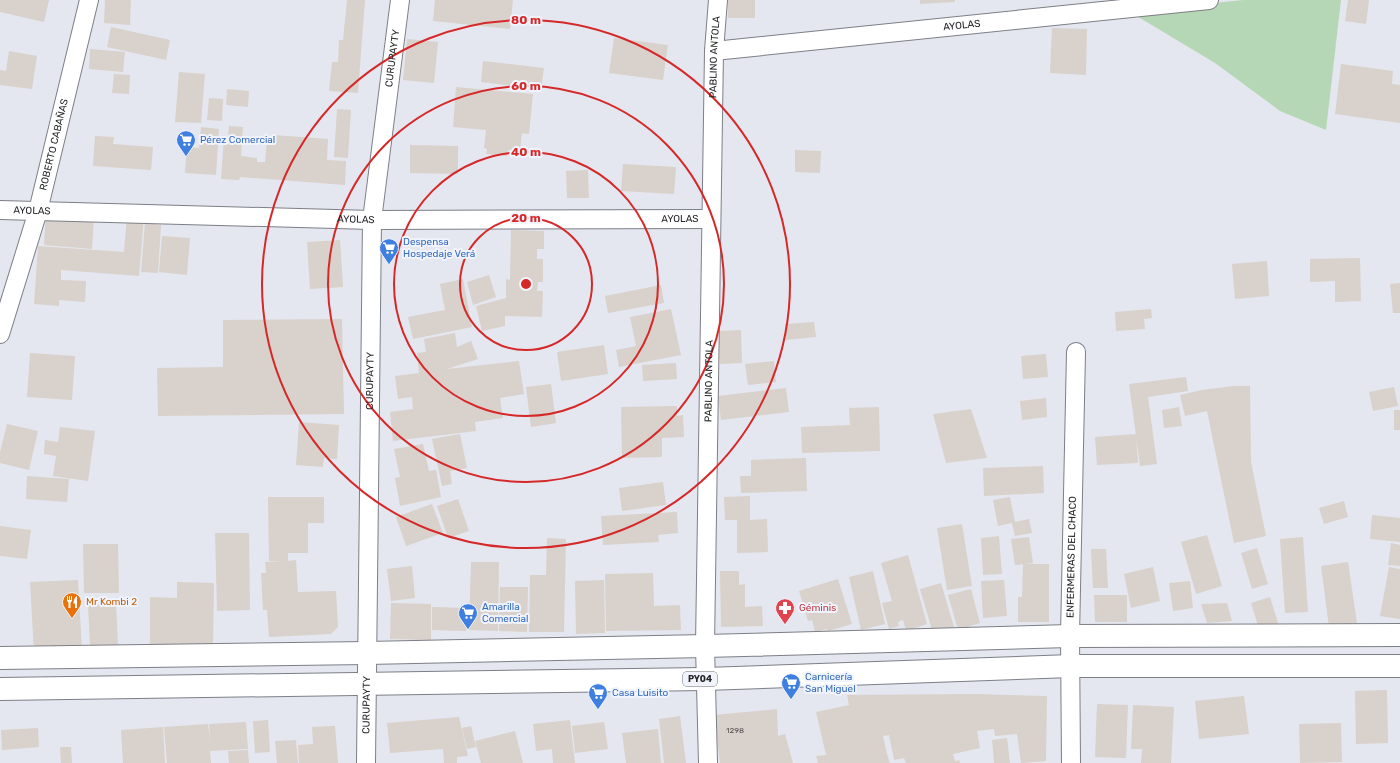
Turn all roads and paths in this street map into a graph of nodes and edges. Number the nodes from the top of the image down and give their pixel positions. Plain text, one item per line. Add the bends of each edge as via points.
1 (89, 0) edge
2 (400, 0) edge
3 (718, 0) edge
4 (1209, 0) edge
5 (714, 51) junction
6 (0, 210) edge
7 (38, 212) junction
8 (711, 219) junction
9 (372, 220) junction
10 (0, 334) edge
11 (1076, 352) dead end
12 (1400, 635) edge
13 (1070, 636) junction
14 (705, 646) junction
15 (367, 653) junction
16 (0, 658) edge
17 (1071, 666) junction
18 (1400, 666) edge
19 (705, 679) junction
20 (366, 684) junction
21 (0, 688) edge
22 (366, 763) edge
23 (708, 763) edge
24 (1071, 763) edge

1 - 7 street, ROBERTO CABAÑAS
2 - 9 street, CURUPAYTY
3 - 5 street, PABLINO ANTOLA
4 - 5 street, AYOLAS
5 - 8 street, PABLINO ANTOLA
6 - 7 street, AYOLAS
7 - 9 street, AYOLAS
7 - 10 street, ROBERTO CABAÑAS
8 - 9 street, AYOLAS
8 - 14 street, PABLINO ANTOLA
9 - 15 street, CURUPAYTY
11 - 13 street, ENFERMERAS DEL CHACO
12 - 13 main road
13 - 14 main road
13 - 17 street, ENFERMERAS DEL CHACO
14 - 15 main road
14 - 19 street, PABLINO ANTOLA
15 - 16 main road
15 - 20 street, CURUPAYTY
17 - 18 main road, PY04
17 - 19 main road, PY04
17 - 24 street, ENFERMERAS DEL CHACO
19 - 20 main road, PY04
19 - 23 street, PABLINO ANTOLA
20 - 21 main road, PY04
20 - 22 street, CURUPAYTY

